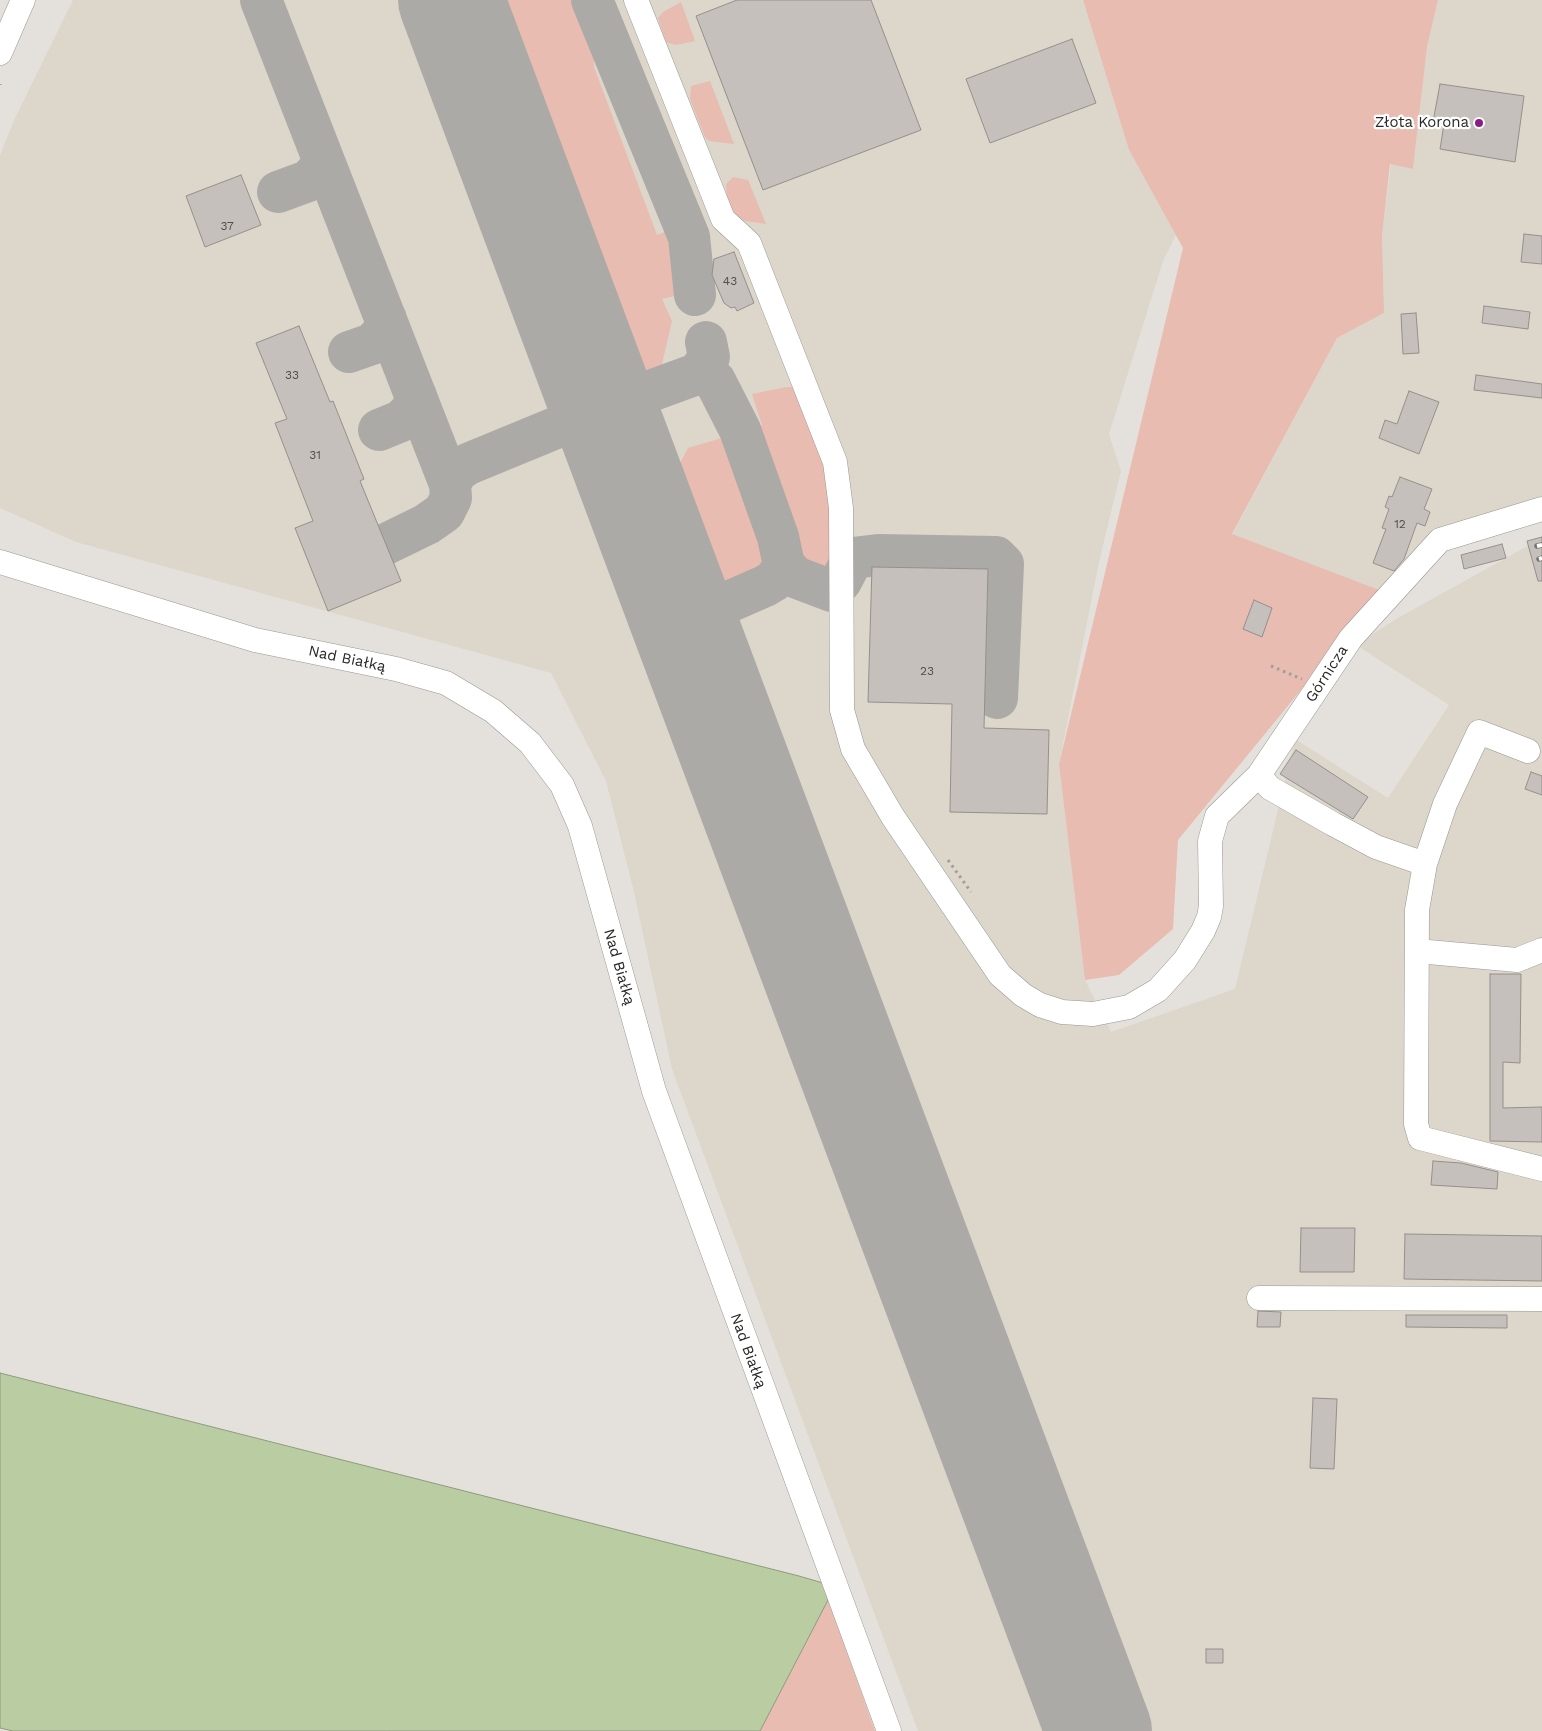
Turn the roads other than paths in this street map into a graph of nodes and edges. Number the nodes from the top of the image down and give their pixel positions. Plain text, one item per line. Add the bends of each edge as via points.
1 (23, 0) edge
2 (644, 3) edge
3 (0, 53) edge
4 (1542, 509) edge
5 (0, 562) edge
6 (1528, 751) dead end
7 (1259, 775) junction
8 (1425, 864) junction
9 (1542, 950) edge
10 (1417, 951) junction
11 (1542, 1169) edge
12 (1259, 1298) dead end
13 (1542, 1300) edge
14 (889, 1731) edge

1 - 3 street
2 - 7 street, Górnicza via 723,219 749,243 835,462 841,508 842,710 853,750 893,817 1000,975 1023,995 1062,1012 1093,1014 1129,1007 1158,990 1186,960 1209,917 1210,842 1214,824 1222,809
4 - 7 street, Górnicza via 1440,540 1351,638
5 - 14 street, Nad Białką via 255,640 396,669 446,683 493,711 530,743 562,785 580,826 654,1091
6 - 8 street via 1479,732 1445,804
7 - 8 street via 1270,788 1333,824 1376,847
8 - 10 street via 1418,910
9 - 10 street via 1517,960
10 - 11 street via 1416,1124 1420,1138
12 - 13 street

